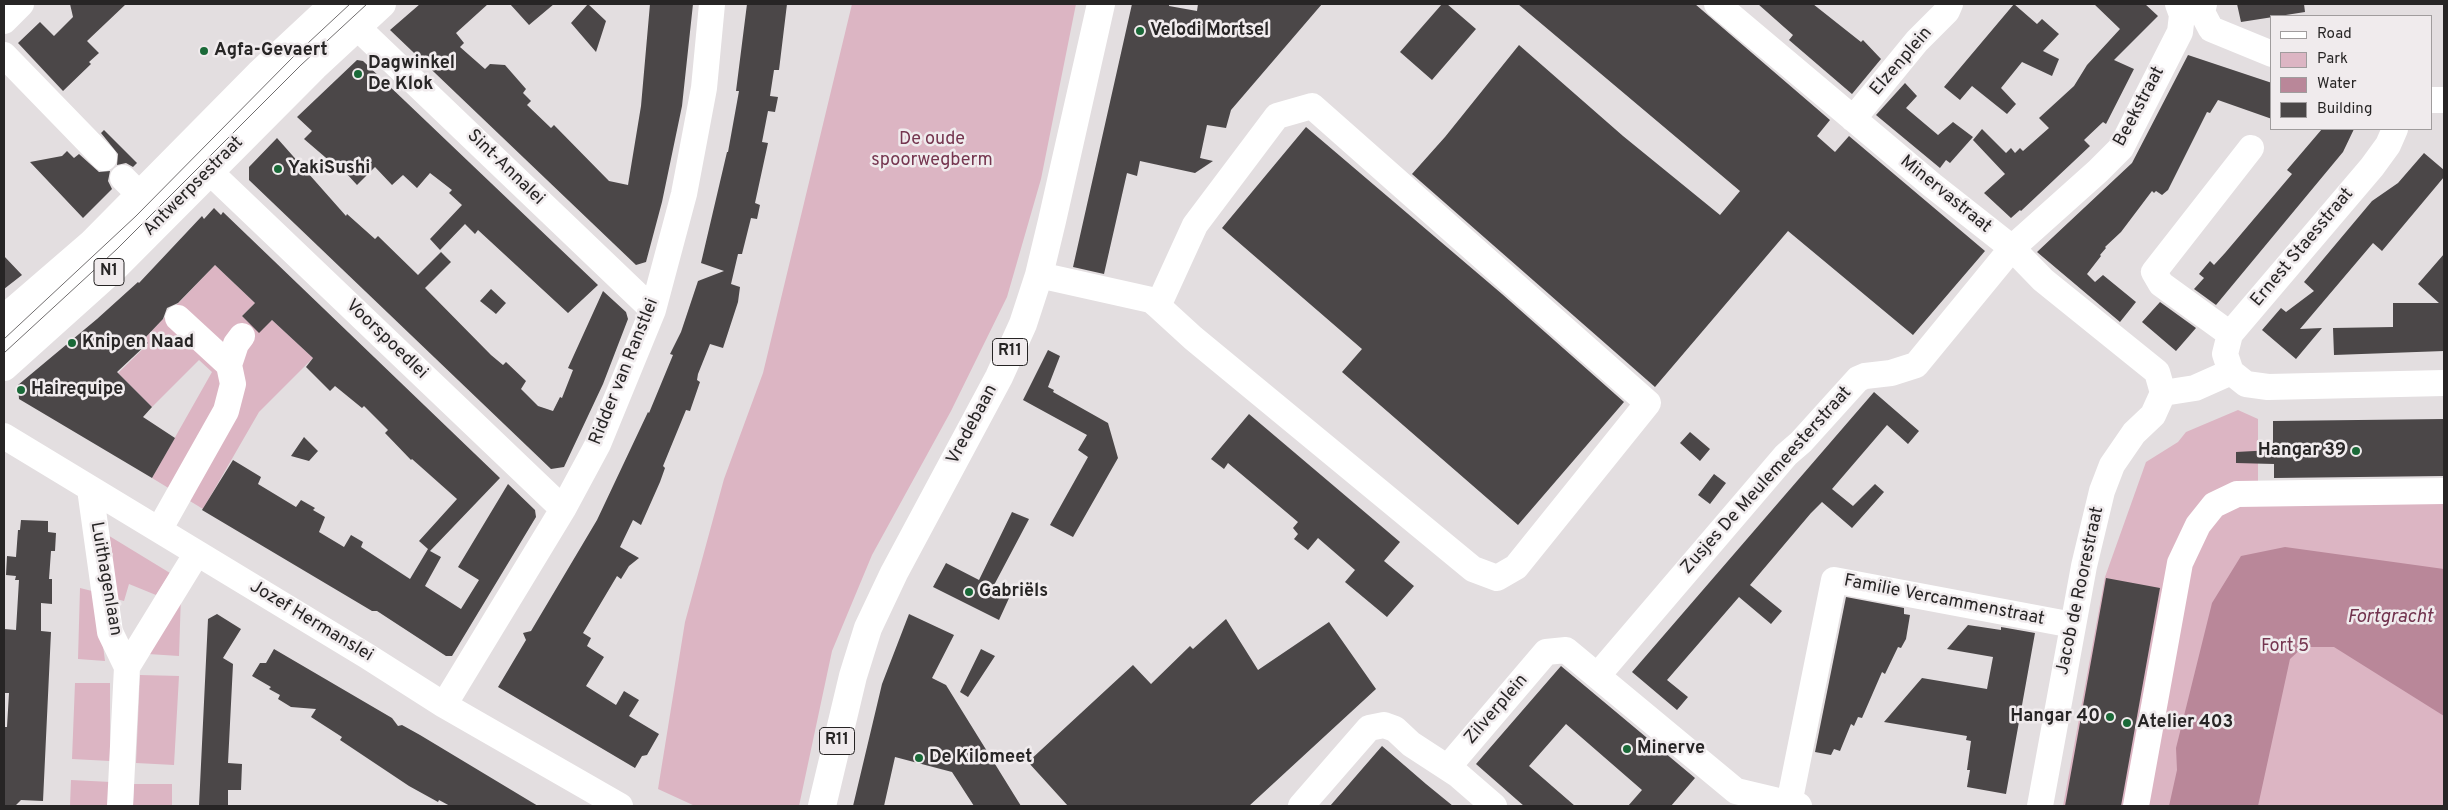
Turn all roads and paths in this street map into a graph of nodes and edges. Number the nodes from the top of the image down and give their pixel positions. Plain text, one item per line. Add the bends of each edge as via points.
1 (21, 4) edge
2 (334, 4) edge
3 (382, 4) edge
4 (712, 4) edge
5 (1101, 4) edge
6 (1717, 4) edge
7 (1950, 4) edge
8 (2188, 8) edge
9 (358, 15) edge
10 (4, 21) edge
11 (2270, 53) edge
12 (4, 55) edge
13 (1853, 119) junction
14 (2395, 130) edge
15 (2250, 148) dead end
16 (104, 158) dead end
17 (210, 172) junction
18 (2012, 248) junction
19 (1039, 275) junction
20 (1158, 306) junction
21 (653, 310) junction
22 (178, 318) dead end
23 (4, 319) edge
24 (2230, 334) junction
25 (242, 336) dead end
26 (4, 346) edge
27 (229, 365) junction
28 (4, 367) edge
29 (2231, 372) junction
30 (2444, 383) edge
31 (2163, 393) junction
32 (4, 436) edge
33 (90, 489) junction
34 (2444, 491) edge
35 (563, 508) junction
36 (159, 530) junction
37 (197, 553) junction
38 (2073, 625) junction
39 (127, 667) junction
40 (1598, 675) junction
41 (444, 705) junction
42 (1448, 767) junction
43 (1729, 799) edge
44 (1794, 805) edge
45 (120, 806) edge
46 (620, 806) edge
47 (822, 806) edge
48 (1301, 806) edge
49 (1494, 806) edge
50 (2040, 806) edge
51 (2136, 806) edge

1 - 10 street
2 - 23 main road, Antwerpsestraat / N1 via 132,186 60,272
3 - 9 main road, Antwerpsestraat / N1
4 - 21 street, Ridder van Ranstlei via 704,88 686,184
5 - 19 main road, Vredebaan / R11
6 - 13 street, Minervastraat
7 - 13 street, Elzenplein
8 - 11 street via 2202,12 2211,29
8 - 18 street, Beekstraat via 2180,32 2121,148
9 - 17 main road, Antwerpsestraat / N1
9 - 21 street, Sint-Annalei
9 - 26 street via 298,60 101,258
12 - 16 street
13 - 18 street, Minervastraat
14 - 24 street, Ernest Staesstraat via 2372,167
15 - 24 street via 2154,272 2162,284
17 - 28 main road, Antwerpsestraat / N1 via 112,270
17 - 35 street, Voorspoedlei
18 - 31 street, Minervastraat via 2043,280 2156,372
18 - 40 street, Zusjes De Meulemeesterstraat via 1916,365 1858,379 1775,468
19 - 20 street via 1151,300
19 - 47 main road, Vredebaan / R11 via 1023,324 999,377 868,628 853,676
20 - 20 street via 1473,569 1497,578 1516,567 1648,403 1312,106 1276,116 1195,225
21 - 35 street, Ridder van Ranstlei via 598,444
22 - 27 street
24 - 29 street via 2226,354
25 - 27 street
27 - 36 street via 233,384 226,411
29 - 30 street via 2246,384 2268,387
29 - 31 street via 2195,388
31 - 38 street, Jacob de Roorestraat via 2153,415 2134,433 2112,465 2102,491
32 - 33 street, Jozef Hermanslei
33 - 36 street, Jozef Hermanslei
33 - 39 street, Luithagenlaan via 110,632
34 - 51 street via 2237,494 2214,505 2198,525 2180,563
35 - 41 street, Ridder van Ranstlei
36 - 37 street, Jozef Hermanslei
37 - 39 street, Luithagenlaan
37 - 41 street, Jozef Hermanslei
38 - 44 street, Familie Vercammenstraat via 1834,580
38 - 50 street, Jacob de Roorestraat
39 - 45 street, Luithagenlaan
40 - 42 street, Zilverplein via 1566,650 1546,652
40 - 43 street
41 - 46 street, Jozef Hermanslei
42 - 48 street via 1411,744 1395,729 1376,725 1368,728
42 - 49 street
43 - 44 street

